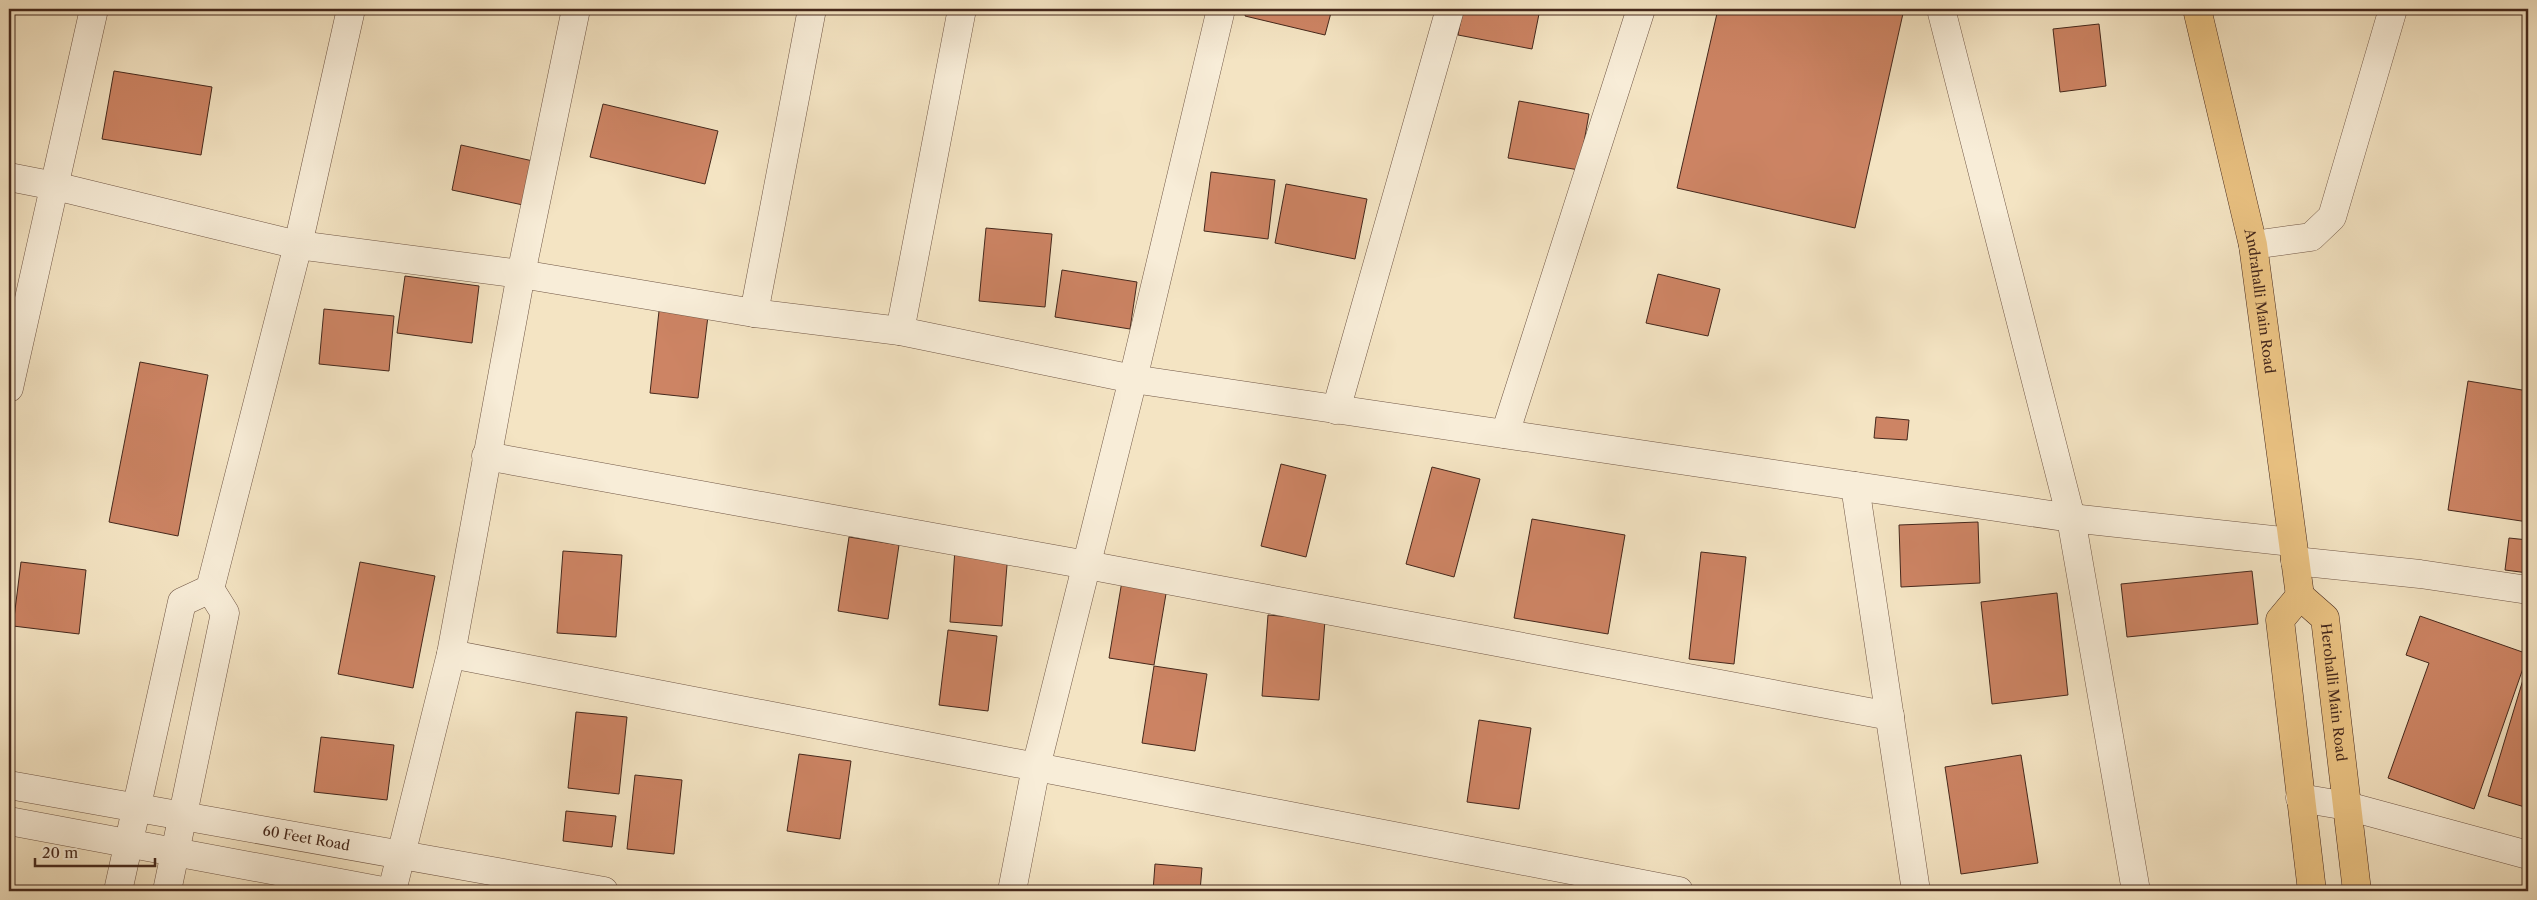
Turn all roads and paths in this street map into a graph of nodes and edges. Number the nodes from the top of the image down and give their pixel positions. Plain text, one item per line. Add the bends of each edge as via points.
1 (94, 9) edge
2 (351, 9) edge
3 (576, 9) edge
4 (812, 9) edge
5 (962, 9) edge
6 (1221, 9) edge
7 (1450, 9) edge
8 (1641, 9) edge
9 (1940, 9) edge
10 (2197, 9) edge
11 (2393, 9) edge
12 (9, 177) edge
13 (54, 186) junction
14 (298, 244) junction
15 (2253, 245) junction
16 (521, 274) junction
17 (754, 313) junction
18 (900, 330) junction
19 (10, 373) edge
20 (1133, 380) junction
21 (1336, 410) junction
22 (1505, 434) junction
23 (486, 456) junction
24 (1855, 486) junction
25 (2072, 518) junction
26 (2293, 551) junction
27 (1087, 565) junction
28 (210, 588) junction
29 (2528, 590) edge
30 (2300, 596) junction
31 (451, 654) junction
32 (1890, 716) junction
33 (1036, 766) junction
34 (9, 785) edge
35 (2300, 798) junction
36 (2346, 806) junction
37 (137, 808) junction
38 (184, 816) junction
39 (9, 821) edge
40 (128, 843) junction
41 (176, 852) junction
42 (401, 854) junction
43 (2528, 855) edge
44 (118, 891) edge
45 (167, 891) edge
46 (383, 891) edge
47 (392, 891) edge
48 (604, 891) edge
49 (1012, 891) edge
50 (1679, 891) edge
51 (1916, 891) edge
52 (2136, 891) edge
53 (2312, 891) edge
54 (2357, 891) edge

1 - 13 street
2 - 14 street
3 - 16 street
4 - 17 street
5 - 18 street
6 - 20 street
7 - 21 street
8 - 22 street
9 - 25 street
10 - 15 main road, Andrahalli Main Road
11 - 15 street via 2332,217 2311,237
12 - 13 street
13 - 14 street
13 - 19 street
14 - 16 street
14 - 28 street
15 - 26 main road, Andrahalli Main Road
16 - 17 street
16 - 23 street
17 - 18 street
18 - 20 street
20 - 21 street
20 - 27 street
21 - 22 street
22 - 24 street
23 - 27 street
23 - 31 street
24 - 25 street
24 - 32 street
25 - 26 street
25 - 52 street
26 - 29 street
26 - 30 main road, Andrahalli Main Road
27 - 32 street
27 - 33 street
28 - 37 street via 182,602
28 - 38 street via 224,613
30 - 35 main road via 2280,620
30 - 36 main road, Herohalli Main Road via 2325,618
31 - 33 street
31 - 42 street
32 - 51 street
33 - 49 street
33 - 50 street
34 - 37 street, 60 Feet Road
35 - 36 street
35 - 53 main road
36 - 43 street
36 - 54 main road, Herohalli Main Road
37 - 38 street, 60 Feet Road
37 - 40 street
38 - 41 street
38 - 42 street, 60 Feet Road
39 - 40 street
40 - 41 street
40 - 44 street
41 - 45 street
41 - 46 street
42 - 47 street
42 - 48 street, 60 Feet Road

